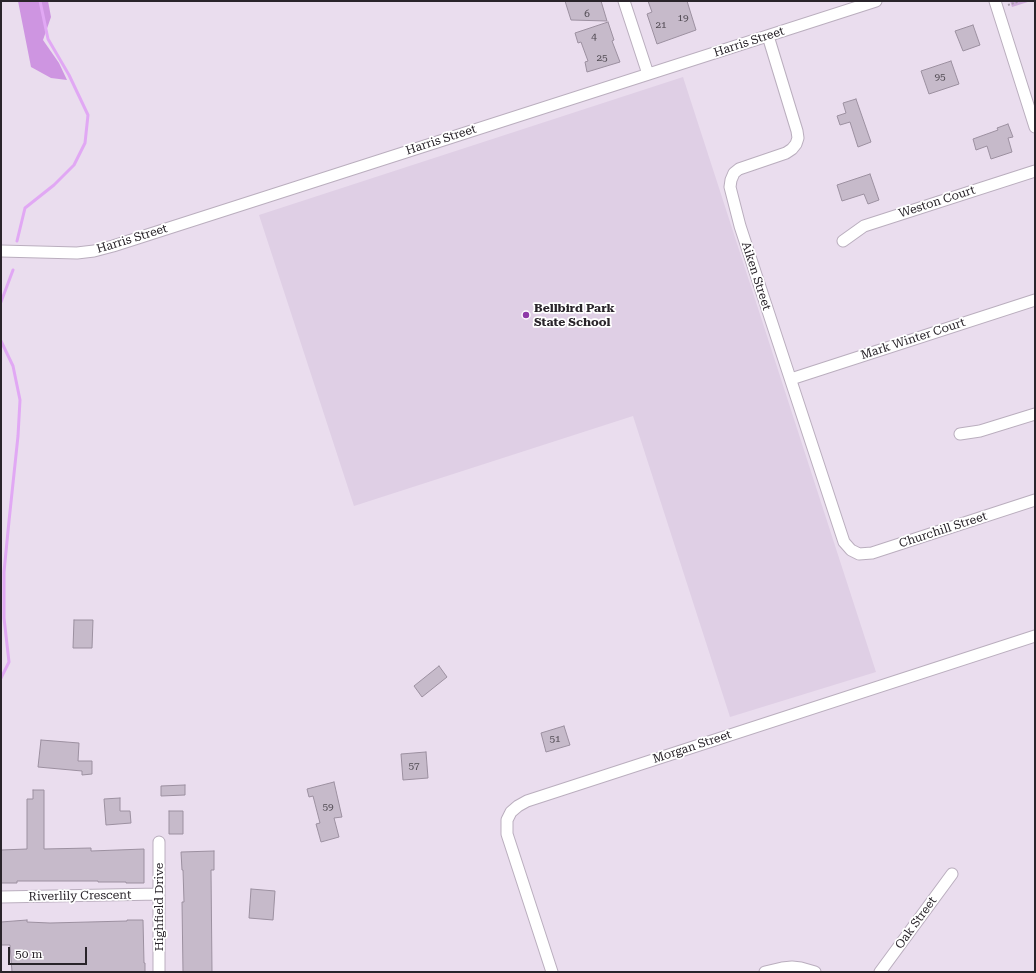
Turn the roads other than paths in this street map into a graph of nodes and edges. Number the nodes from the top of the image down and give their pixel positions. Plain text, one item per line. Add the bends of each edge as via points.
1 (624, 1) edge
2 (876, 1) edge
3 (996, 5) edge
4 (768, 36) junction
5 (648, 74) junction
6 (1035, 127) edge
7 (1035, 170) edge
8 (843, 241) dead end
9 (1, 251) edge
10 (1035, 300) edge
11 (791, 379) junction
12 (1035, 414) edge
13 (960, 434) dead end
14 (1035, 500) edge
15 (851, 550) joint
16 (1035, 636) edge
17 (159, 842) dead end
18 (952, 874) dead end
19 (159, 894) junction
20 (1, 897) edge
21 (159, 972) edge
22 (552, 972) edge
23 (765, 972) edge
24 (815, 972) edge
25 (880, 972) edge

1 - 5 street
2 - 4 street, Harris Street
3 - 6 street
4 - 5 street, Harris Street
4 - 11 street, Aiken Street via 798,138 792,150 739,169 734,173 730,187 740,226
5 - 9 street, Harris Street via 113,246 77,253
7 - 8 street, Weston Court via 864,226
10 - 11 street, Mark Winter Court
11 - 15 street, Aiken Street via 844,542
12 - 13 street via 980,431
14 - 15 street, Churchill Street via 872,553 859,554
16 - 22 street, Morgan Street via 542,796 518,806 507,820 507,834
17 - 19 street, Highfield Drive
18 - 25 street, Oak Street
19 - 20 street, Riverlily Crescent
19 - 21 street, Highfield Drive
23 - 24 street via 782,968

